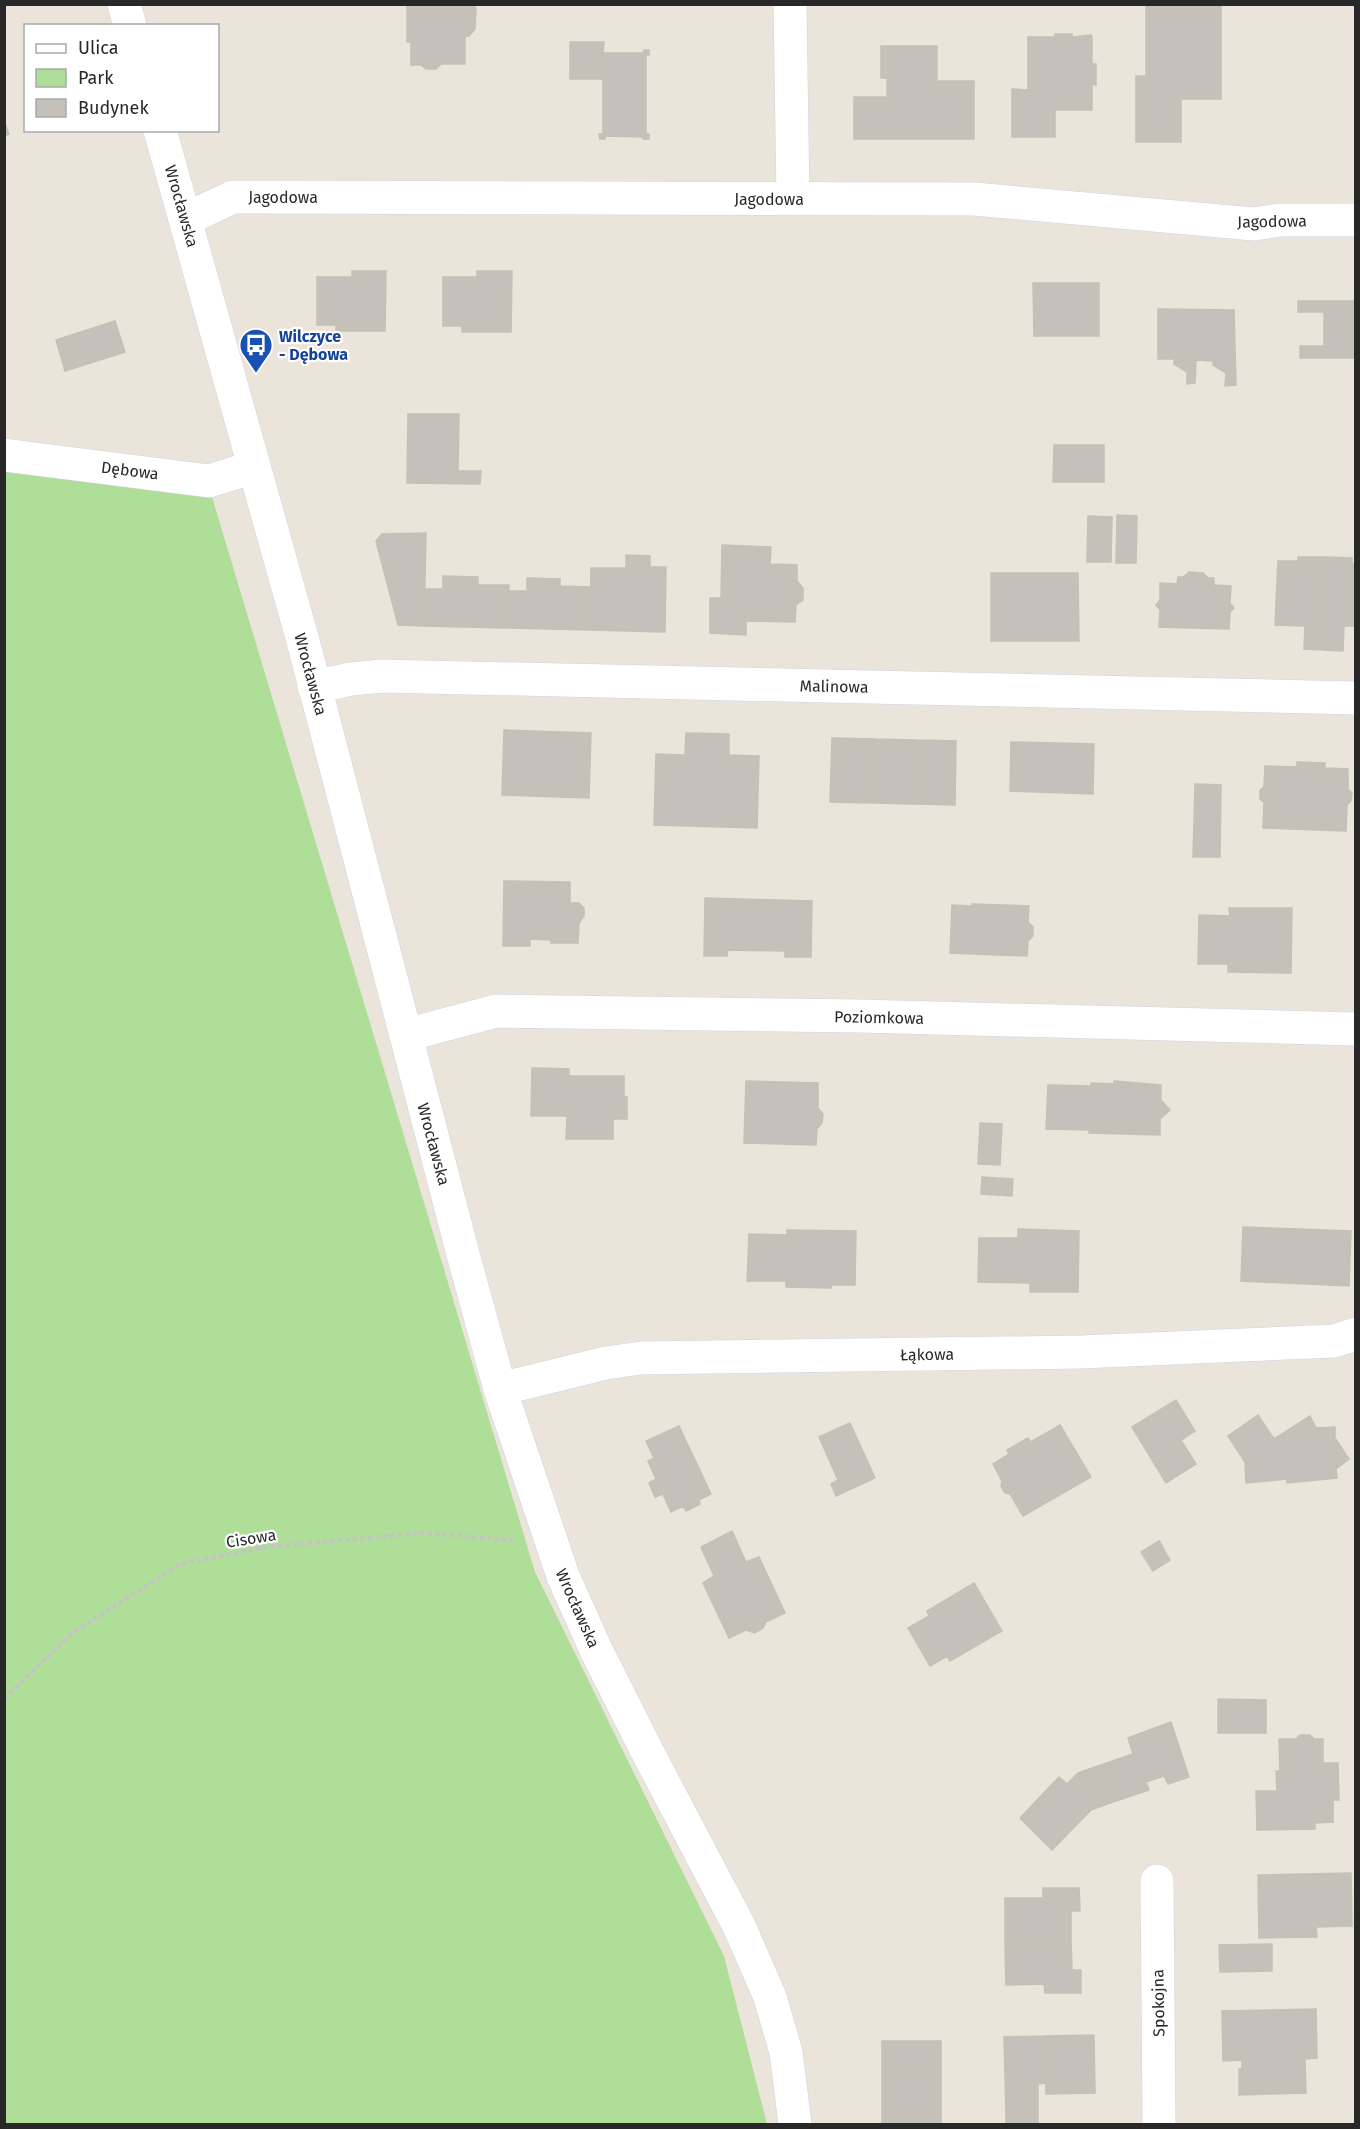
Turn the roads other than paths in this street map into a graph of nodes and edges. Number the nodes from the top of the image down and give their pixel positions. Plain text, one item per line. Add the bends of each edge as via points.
1 (124, 4) edge
2 (790, 4) edge
3 (129, 24) edge
4 (161, 132) edge
5 (793, 199) junction
6 (186, 219) junction
7 (1356, 220) edge
8 (4, 455) edge
9 (254, 467) junction
10 (314, 687) junction
11 (1356, 698) edge
12 (1356, 1029) edge
13 (406, 1035) junction
14 (1356, 1335) edge
15 (500, 1389) junction
16 (1157, 1881) dead end
17 (795, 2124) edge
18 (1159, 2124) edge

1 - 3 street
2 - 5 street
4 - 6 street, Wrocławska
5 - 6 street, Jagodowa via 233,196
5 - 7 street, Jagodowa via 974,199 1254,224
6 - 9 street, Wrocławska
8 - 9 street, Dębowa via 210,481
9 - 10 street, Wrocławska
10 - 11 street, Malinowa via 382,675
10 - 13 street, Wrocławska
12 - 13 street, Poziomkowa via 496,1011
13 - 15 street, Wrocławska
14 - 15 street, Łąkowa via 1334,1341 1081,1352 641,1359 606,1363
15 - 17 street, Wrocławska via 563,1576 597,1652 739,1926 770,1997 786,2052
16 - 18 street, Spokojna

